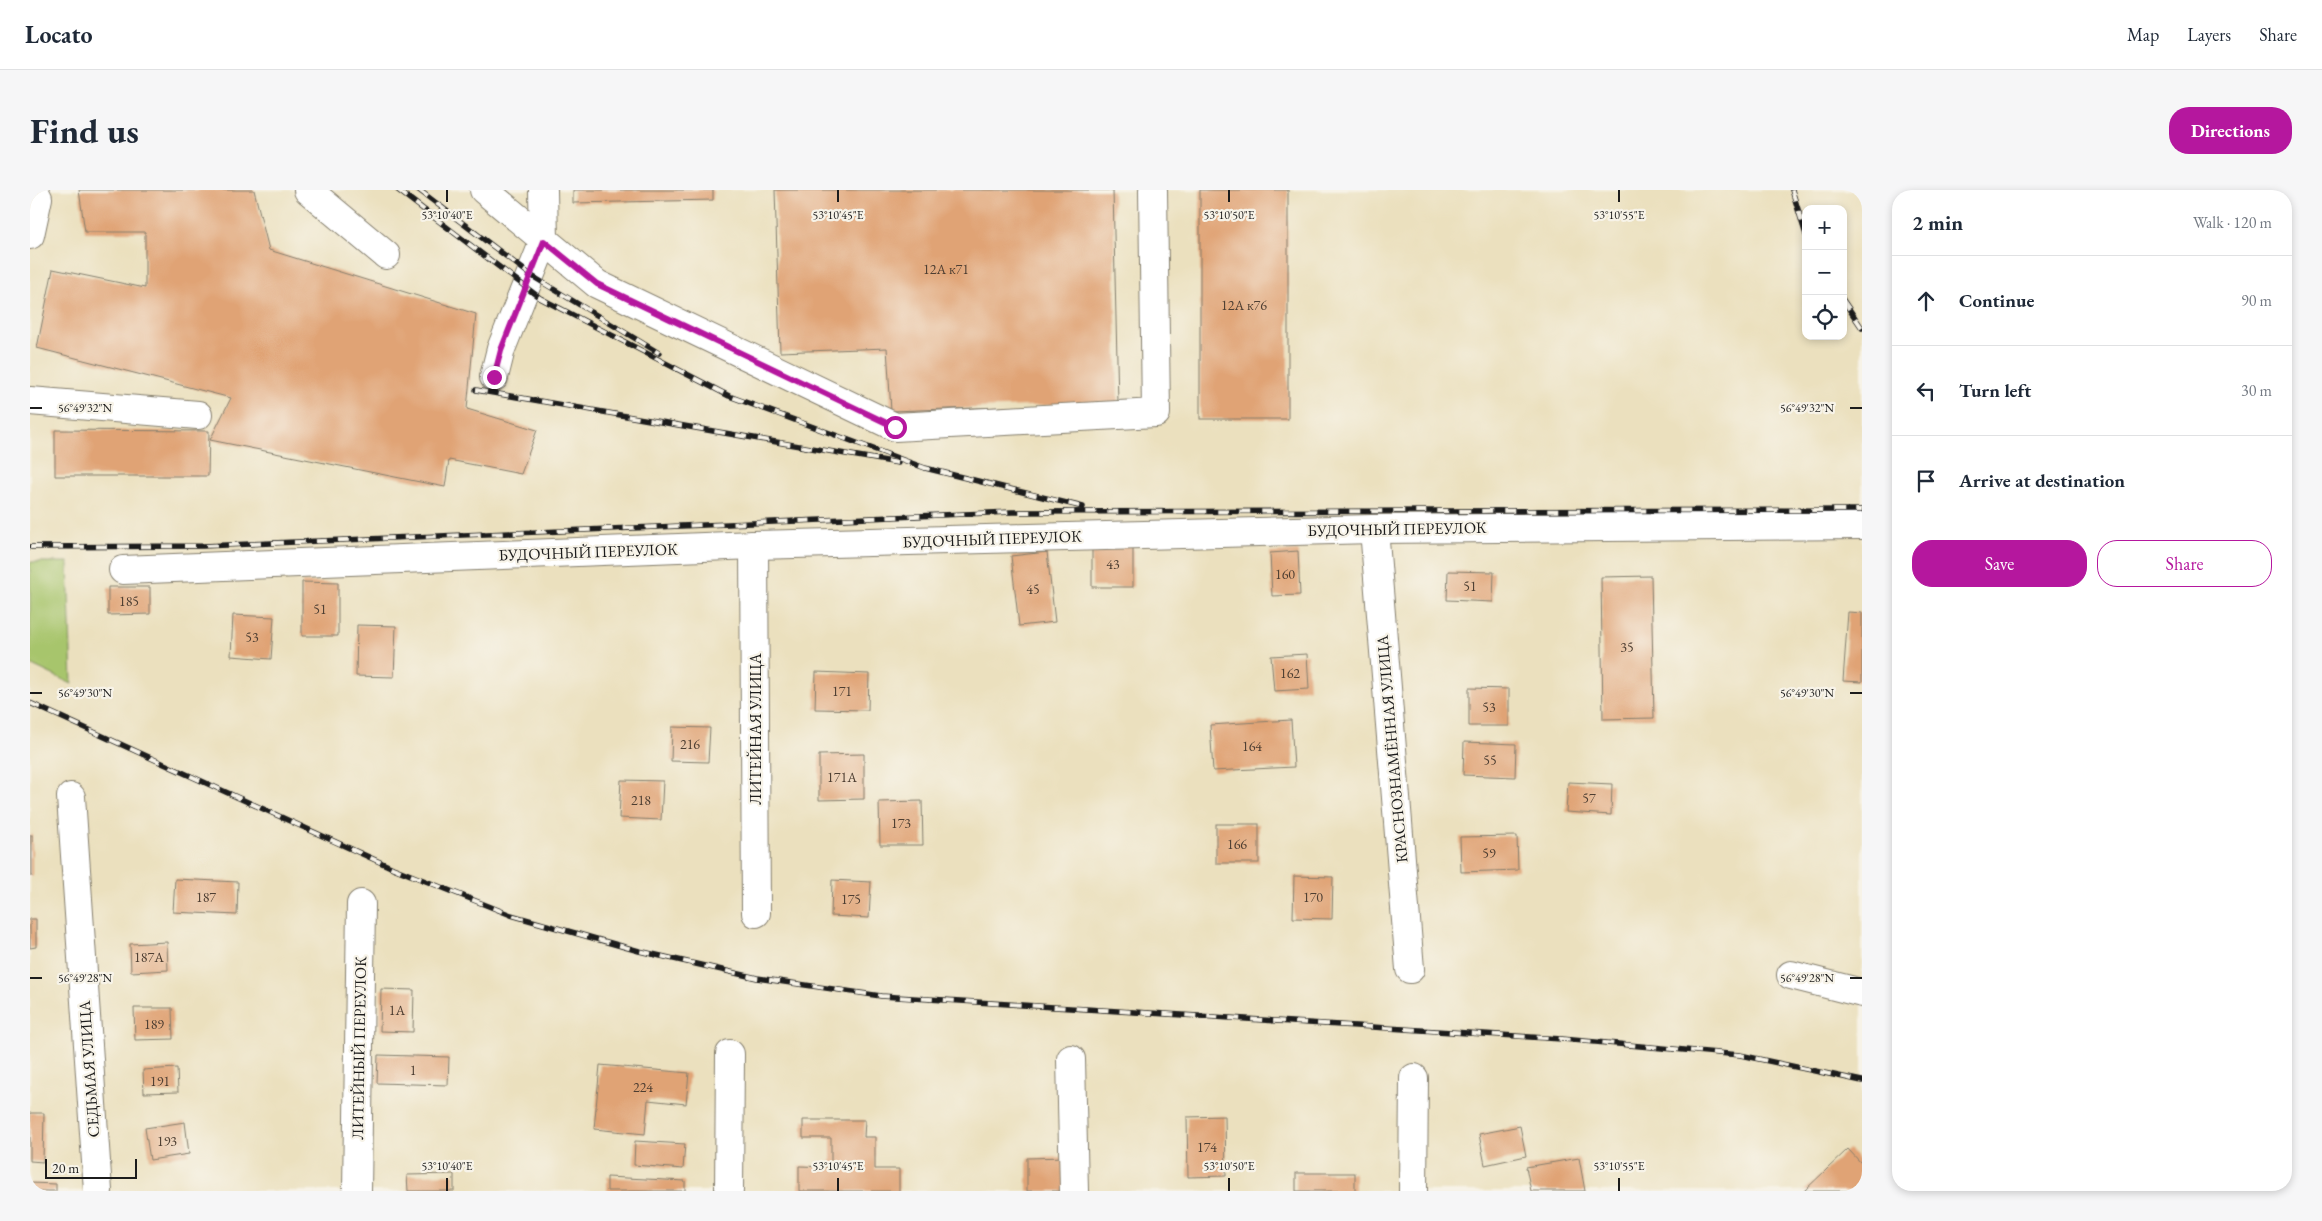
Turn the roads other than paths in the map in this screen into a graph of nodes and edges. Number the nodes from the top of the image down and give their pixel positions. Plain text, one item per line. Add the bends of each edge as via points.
1 (32, 190) edge
2 (308, 190) edge
3 (484, 190) edge
4 (542, 190) edge
5 (1153, 190) edge
6 (30, 235) edge
7 (544, 241) junction
8 (386, 255) dead end
9 (494, 377) dead end
10 (30, 401) edge
11 (198, 415) dead end
12 (1862, 525) edge
13 (1374, 529) junction
14 (754, 545) junction
15 (123, 570) dead end
16 (71, 797) dead end
17 (362, 904) dead end
18 (756, 913) dead end
19 (1410, 969) dead end
20 (1791, 975) dead end
21 (1862, 993) edge
22 (730, 1054) dead end
23 (1071, 1059) dead end
24 (1414, 1078) dead end
25 (98, 1191) edge
26 (357, 1191) edge
27 (729, 1191) edge
28 (1074, 1191) edge
29 (1413, 1191) edge

1 - 6 street via 38,198
2 - 8 street
3 - 7 street
4 - 7 street
5 - 7 street via 1156,413 895,427 597,284
7 - 9 street via 501,350
10 - 11 street
12 - 13 street, БУДОЧНЫЙ ПЕРЕУЛОК
13 - 14 street, БУДОЧНЫЙ ПЕРЕУЛОК
13 - 19 street, КРАСНОЗНАМЁННАЯ УЛИЦА
14 - 15 street, БУДОЧНЫЙ ПЕРЕУЛОК
14 - 18 street, ЛИТЕЙНАЯ УЛИЦА
16 - 25 street, СЕДЬМАЯ УЛИЦА
17 - 26 street, ЛИТЕЙНЫЙ ПЕРЕУЛОК
20 - 21 street
22 - 27 street
23 - 28 street
24 - 29 street

